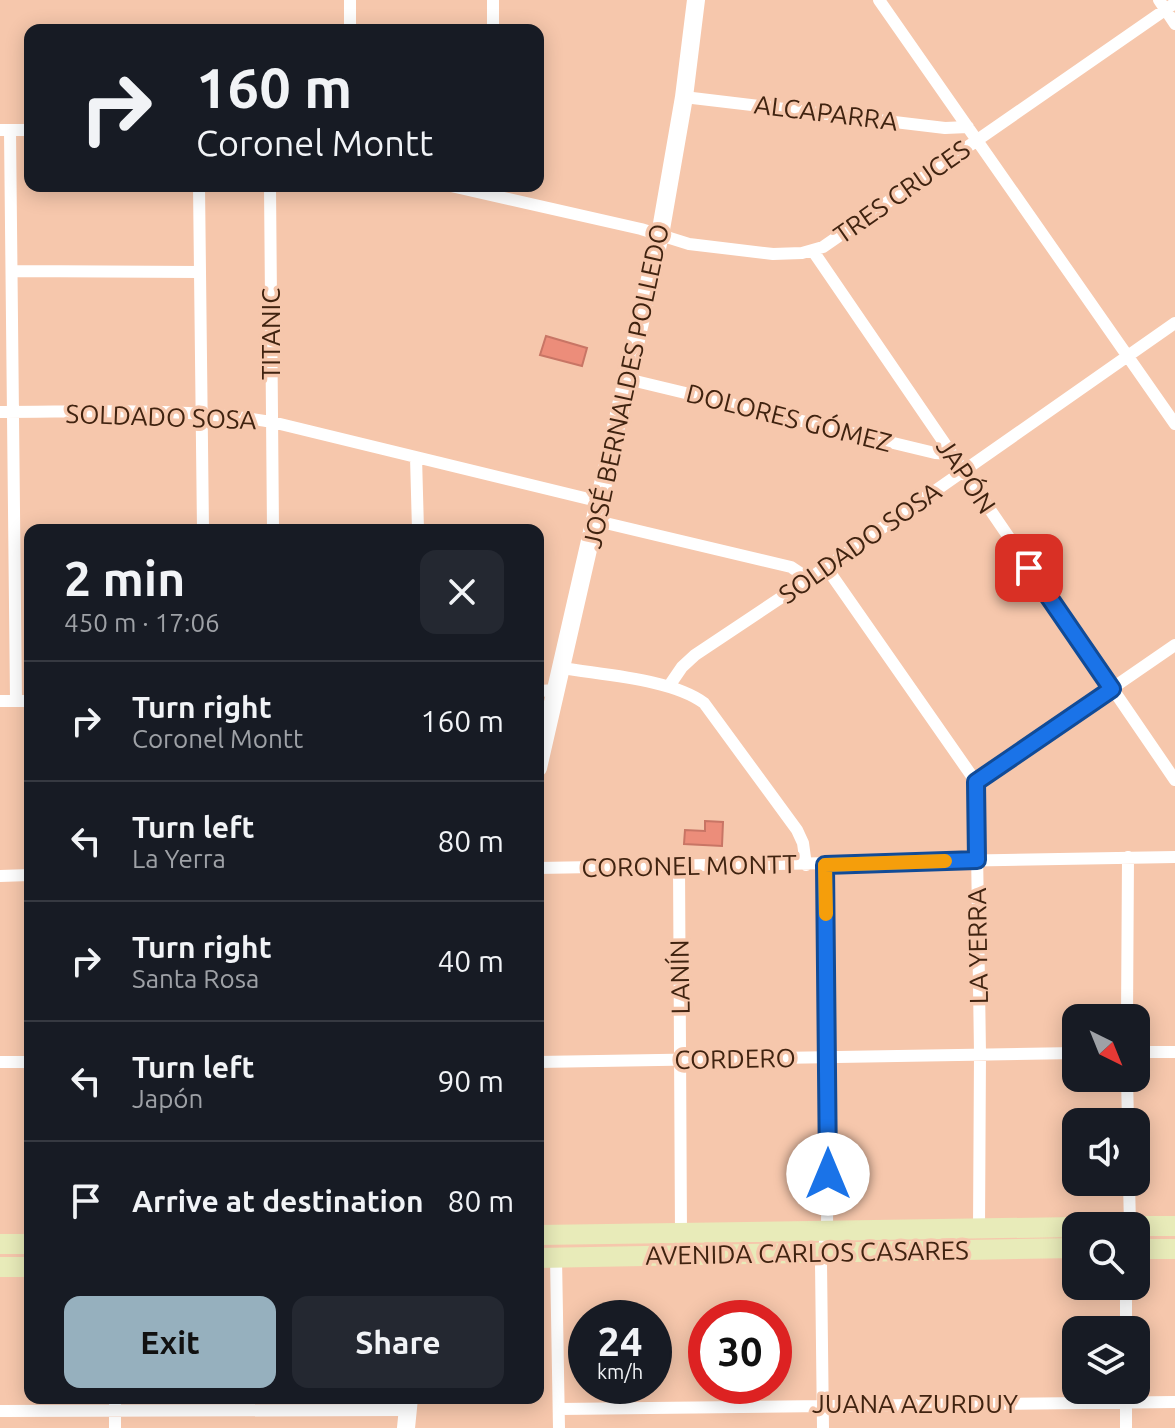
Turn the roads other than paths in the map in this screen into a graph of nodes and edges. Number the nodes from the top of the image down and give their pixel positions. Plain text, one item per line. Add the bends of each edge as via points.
1 (350, 0) edge
2 (493, 0) edge
3 (696, 0) edge
4 (879, 0) edge
5 (1166, 4) edge
6 (350, 24) edge
7 (493, 24) edge
8 (1175, 24) edge
9 (684, 97) junction
10 (968, 127) junction
11 (5, 130) edge
12 (977, 140) junction
13 (199, 192) edge
14 (270, 192) edge
15 (496, 192) edge
16 (660, 235) junction
17 (813, 251) junction
18 (12, 271) junction
19 (200, 272) junction
20 (1175, 323) edge
21 (1127, 356) junction
22 (627, 379) junction
23 (7, 412) edge
24 (203, 414) junction
25 (272, 422) junction
26 (1175, 424) edge
27 (951, 454) junction
28 (416, 457) junction
29 (963, 472) junction
30 (599, 511) junction
31 (203, 524) edge
32 (273, 524) edge
33 (418, 524) edge
34 (16, 554) junction
35 (24, 554) edge
36 (826, 567) junction
37 (809, 579) junction
38 (1175, 645) edge
39 (562, 668) junction
40 (669, 686) junction
41 (1112, 689) junction
42 (547, 691) edge
43 (0, 701) edge
44 (16, 701) junction
45 (24, 701) edge
46 (544, 717) edge
47 (1175, 780) edge
48 (976, 782) junction
49 (1128, 857) junction
50 (1175, 857) edge
51 (977, 860) junction
52 (679, 865) junction
53 (806, 865) junction
54 (825, 865) junction
55 (544, 868) edge
56 (24, 875) edge
57 (0, 876) edge
58 (1127, 1004) edge
59 (1150, 1052) edge
60 (1175, 1052) edge
61 (980, 1053) junction
62 (1062, 1053) edge
63 (828, 1056) junction
64 (681, 1060) junction
65 (0, 1062) edge
66 (24, 1062) edge
67 (544, 1062) edge
68 (1150, 1226) edge
69 (1175, 1226) edge
70 (1062, 1227) edge
71 (979, 1228) junction
72 (827, 1232) junction
73 (681, 1233) junction
74 (544, 1235) edge
75 (0, 1244) edge
76 (24, 1244) edge
77 (1062, 1248) edge
78 (1150, 1249) edge
79 (1175, 1249) edge
80 (821, 1253) junction
81 (547, 1258) edge
82 (0, 1267) edge
83 (24, 1267) edge
84 (1062, 1398) edge
85 (1150, 1399) edge
86 (1175, 1402) edge
87 (115, 1404) edge
88 (823, 1404) junction
89 (1126, 1404) edge
90 (559, 1409) junction
91 (0, 1411) edge
92 (408, 1412) edge
93 (115, 1428) edge
94 (559, 1428) edge
95 (823, 1428) edge
96 (1126, 1428) edge

1 - 6 street
2 - 7 street
3 - 9 main road, JOSÉ BERNALDES POLLEDO
4 - 10 street
5 - 8 street
5 - 12 street, TRES CRUCES
9 - 10 street, ALCAPARRA
9 - 16 main road, JOSÉ BERNALDES POLLEDO
10 - 12 street
11 - 18 street
12 - 17 street, TRES CRUCES
12 - 21 street
13 - 19 street
14 - 25 street, TITANIC
15 - 16 street, TRES CRUCES
16 - 17 street, TRES CRUCES via 689,244 773,254
16 - 22 main road, JOSÉ BERNALDES POLLEDO
17 - 27 street, JAPÓN
18 - 19 street
18 - 23 street
19 - 24 street
20 - 21 street, SOLDADO SOSA
21 - 26 street
21 - 29 street, SOLDADO SOSA
22 - 27 street, DOLORES GÓMEZ
22 - 30 main road, JOSÉ BERNALDES POLLEDO
23 - 24 street, SOLDADO SOSA
23 - 34 street
24 - 25 street, SOLDADO SOSA
24 - 31 street
25 - 28 street, SOLDADO SOSA
25 - 32 street, TITANIC
27 - 29 street, JAPÓN
28 - 30 street, SOLDADO SOSA
28 - 33 street
29 - 36 street, SOLDADO SOSA
29 - 41 street, JAPÓN
30 - 37 street, SOLDADO SOSA via 791,567
30 - 39 main road, JOSÉ BERNALDES POLLEDO
34 - 35 street
34 - 44 street
36 - 37 street, SOLDADO SOSA
36 - 48 street
37 - 40 street, SOLDADO SOSA via 695,655
38 - 41 street
39 - 40 street
39 - 42 main road, JOSÉ BERNALDES POLLEDO
40 - 53 street via 704,703 797,830
41 - 47 street, JAPÓN
41 - 48 street
42 - 46 main road, JOSÉ BERNALDES POLLEDO
43 - 44 street
44 - 45 street
48 - 51 street, LA YERRA
49 - 50 street, CORONEL MONTT
49 - 51 street, CORONEL MONTT
49 - 58 street
51 - 54 street, CORONEL MONTT
51 - 61 street, LA YERRA
52 - 53 street, CORONEL MONTT
52 - 55 street, CORONEL MONTT
52 - 64 street, LANÍN
53 - 54 street, CORONEL MONTT
54 - 63 street
56 - 57 street
59 - 60 street
61 - 62 street, CORDERO
61 - 63 street, CORDERO
61 - 71 street, LA YERRA
63 - 64 street, CORDERO
63 - 72 street
64 - 67 street, CORDERO
64 - 73 street, LANÍN
65 - 66 street
68 - 69 main road
70 - 71 main road, AVENIDA CARLOS CASARES
71 - 72 main road, AVENIDA CARLOS CASARES
72 - 73 main road, AVENIDA CARLOS CASARES
72 - 80 street
73 - 74 main road, AVENIDA CARLOS CASARES
75 - 76 main road
77 - 80 main road, AVENIDA CARLOS CASARES
78 - 79 main road
80 - 81 main road, AVENIDA CARLOS CASARES
80 - 88 street
81 - 90 street
82 - 83 main road
84 - 88 street, JUANA AZURDUY
85 - 86 street, JUANA AZURDUY
87 - 91 street
87 - 92 street
87 - 93 street
88 - 90 street, JUANA AZURDUY
88 - 95 street
89 - 96 street
90 - 94 street

